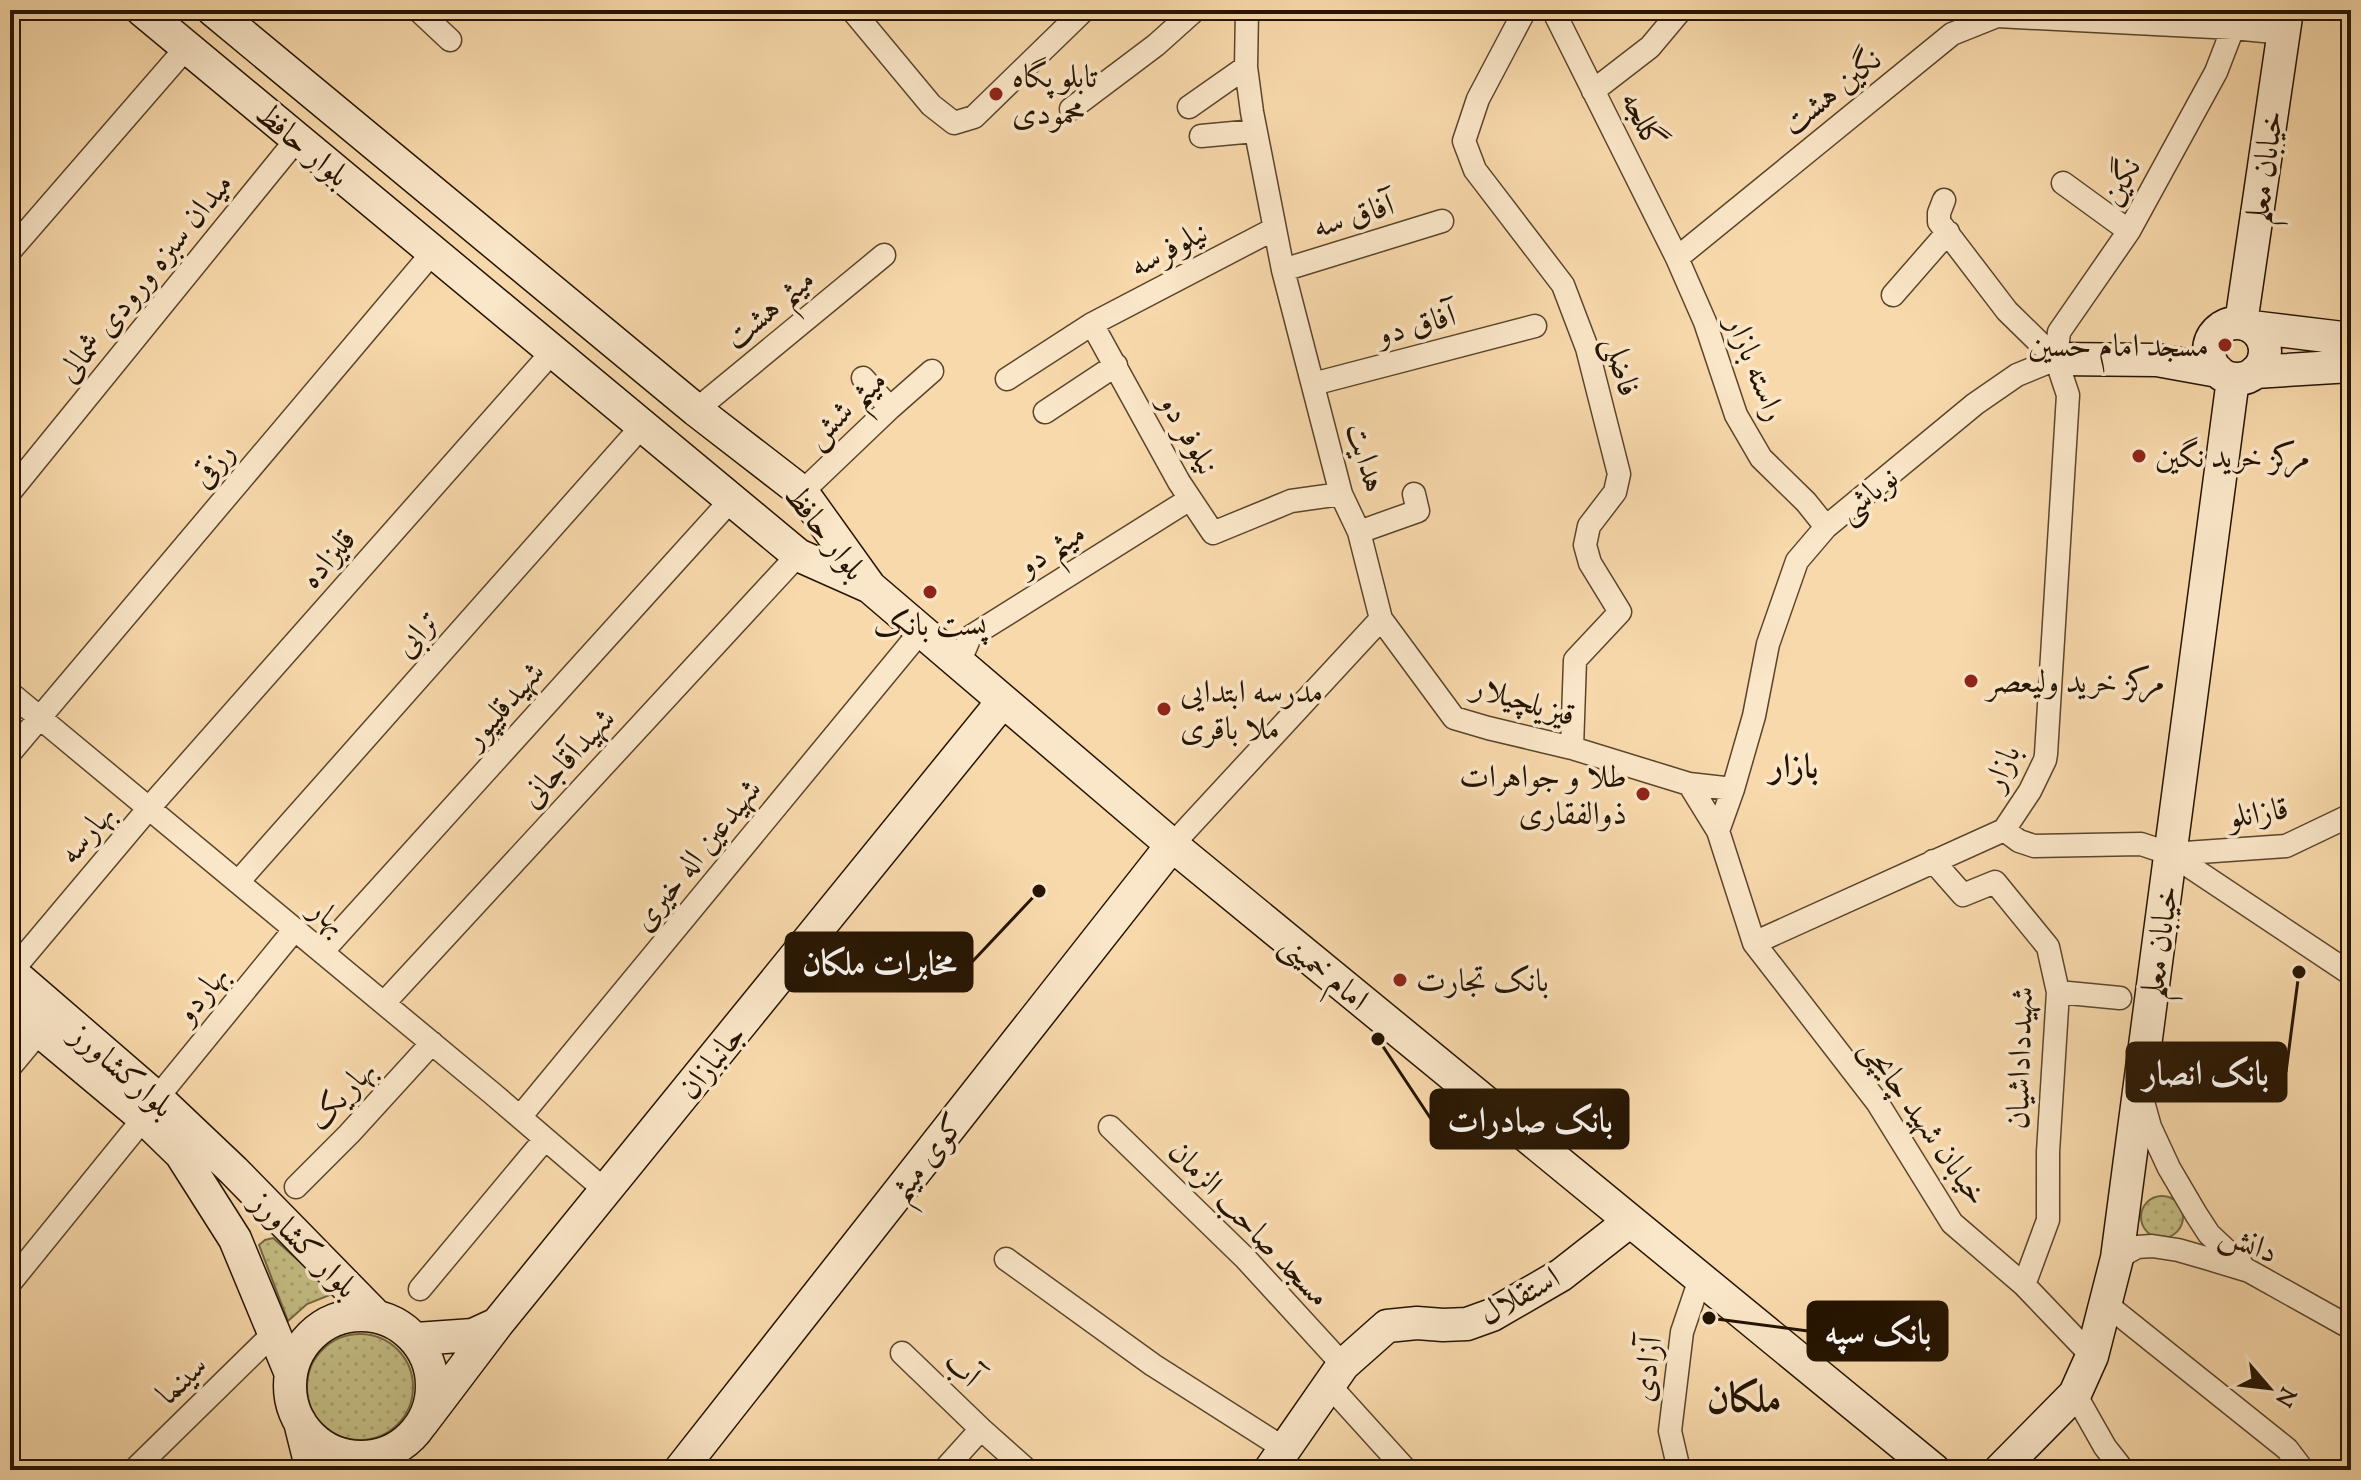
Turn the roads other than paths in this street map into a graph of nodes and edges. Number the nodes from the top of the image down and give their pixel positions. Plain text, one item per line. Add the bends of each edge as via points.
1 (142, 10) edge
2 (213, 10) edge
3 (418, 10) edge
4 (852, 10) edge
5 (1195, 10) edge
6 (1247, 10) edge
7 (1525, 10) edge
8 (1553, 10) edge
9 (1681, 10) edge
10 (1994, 13) edge
11 (1074, 14) edge
12 (2285, 21) edge
13 (2233, 28) junction
14 (450, 40) dead end
15 (187, 47) junction
16 (1246, 67) junction
17 (1593, 91) junction
18 (1189, 107) dead end
19 (1071, 109) dead end
20 (1255, 131) junction
21 (1201, 136) dead end
22 (297, 139) junction
23 (2063, 183) dead end
24 (1944, 200) dead end
25 (1442, 221) dead end
26 (1274, 229) junction
27 (2129, 231) junction
28 (1948, 232) junction
29 (10, 251) edge
30 (433, 252) junction
31 (884, 255) dead end
32 (1677, 258) junction
33 (1283, 270) junction
34 (1893, 295) dead end
35 (1092, 324) junction
36 (1535, 326) dead end
37 (2236, 328) junction
38 (2351, 339) edge
39 (553, 351) junction
40 (2056, 359) junction
41 (2157, 360) junction
42 (1116, 365) junction
43 (2351, 366) edge
44 (932, 371) dead end
45 (2235, 374) junction
46 (863, 378) dead end
47 (1007, 379) dead end
48 (1313, 384) junction
49 (890, 408) junction
50 (696, 410) junction
51 (1045, 412) dead end
52 (642, 426) junction
53 (10, 492) edge
54 (802, 492) junction
55 (1341, 494) junction
56 (1414, 494) dead end
57 (1190, 499) junction
58 (731, 500) junction
59 (1826, 527) junction
60 (1359, 532) junction
61 (798, 555) junction
62 (870, 587) junction
63 (1381, 619) junction
64 (921, 631) junction
65 (959, 663) junction
66 (10, 693) edge
67 (1003, 701) junction
68 (40, 717) junction
69 (1572, 748) junction
70 (10, 753) edge
71 (1689, 784) junction
72 (1733, 789) junction
73 (149, 808) junction
74 (2351, 815) edge
75 (2004, 830) junction
76 (1718, 831) junction
77 (1172, 845) junction
78 (2171, 854) junction
79 (1933, 861) junction
80 (238, 882) junction
81 (295, 929) junction
82 (1754, 943) junction
83 (322, 952) junction
84 (10, 972) edge
85 (2351, 974) edge
86 (2058, 992) junction
87 (2120, 998) dead end
88 (384, 1003) junction
89 (10, 1006) edge
90 (40, 1031) junction
91 (432, 1043) junction
92 (10, 1067) edge
93 (2139, 1088) junction
94 (150, 1108) junction
95 (520, 1117) junction
96 (1110, 1127) dead end
97 (545, 1139) junction
98 (234, 1171) joint
99 (296, 1187) dead end
100 (606, 1191) junction
101 (2194, 1211) junction
102 (1630, 1221) junction
103 (2168, 1248) junction
104 (2117, 1258) junction
105 (1006, 1259) dead end
106 (2249, 1271) junction
107 (1700, 1279) junction
108 (10, 1283) edge
109 (2024, 1285) junction
110 (420, 1289) dead end
111 (2106, 1304) junction
112 (376, 1316) junction
113 (497, 1324) junction
114 (2351, 1328) edge
115 (274, 1333) junction
116 (416, 1339) junction
117 (902, 1353) dead end
118 (2092, 1356) junction
119 (291, 1374) junction
120 (1336, 1375) junction
121 (2075, 1394) junction
122 (300, 1422) junction
123 (418, 1428) junction
124 (981, 1429) junction
125 (1278, 1459) edge
126 (134, 1470) edge
127 (312, 1470) edge
128 (398, 1470) edge
129 (680, 1470) edge
130 (944, 1470) edge
131 (1027, 1470) edge
132 (1406, 1470) edge
133 (1679, 1470) edge
134 (1934, 1470) edge
135 (2000, 1470) edge
136 (2123, 1470) edge
137 (2303, 1470) edge

1 - 15 main road, بلوار حافظ
2 - 50 main road, بلوار حافظ
3 - 14 street
4 - 11 street via 931,105 954,123 974,117
5 - 19 street
6 - 16 street, هدایت
7 - 69 street, فاضلی via 1478,99 1464,141 1475,170 1563,285 1587,348 1619,474 1615,492 1589,526 1585,545 1620,612 1575,660
8 - 17 street, گللجه
9 - 17 street via 1650,47
10 - 13 street, نگین هشت
10 - 32 street, نگین هشت via 1952,34
12 - 13 street, نگین هشت
12 - 37 main road, خیابان معلم
13 - 27 street, نگین via 2216,72
15 - 22 main road, بلوار حافظ
15 - 29 street
16 - 18 street
16 - 20 street, هدایت
17 - 32 street, گللجه
20 - 21 street
20 - 26 street, هدایت
22 - 30 main road, بلوار حافظ
22 - 53 street, میدان سبزه ورودی شمالی
23 - 27 street
24 - 28 street via 1938,217
25 - 33 street, آفاق سه
26 - 33 street, هدایت
26 - 35 street, نیلوفرسه
27 - 40 street, نگین via 2059,332
28 - 34 street
28 - 40 street via 2007,311
30 - 39 main road, بلوار حافظ
30 - 68 street, رزقی
31 - 50 street, میثم هشت
32 - 59 street, راسته بازار via 1736,415 1761,458
33 - 48 street, هدایت
35 - 42 street, نیلوفر دو
35 - 47 street, نیلوفرسه
36 - 48 street, آفاق دو
37 - 38 main road
37 - 41 main road
37 - 45 main road via 2210,344 2209,356
37 - 45 main road via 2260,335 2265,346 2262,363
39 - 52 main road, بلوار حافظ
39 - 73 street, قلیزاده
40 - 41 main road, نوباشی
40 - 59 street, نوباشی via 2017,375 1975,404
40 - 75 street, بازار via 2068,395 2045,760
41 - 45 main road, نوباشی
42 - 51 street
42 - 57 street, نیلوفر دو
43 - 45 main road, نوباشی
44 - 49 street, میثم شش
45 - 78 main road, خیابان معلم
46 - 49 street
48 - 55 street, هدایت
49 - 54 street, میثم شش
50 - 54 main road, بلوار حافظ
52 - 58 main road, بلوار حافظ
52 - 80 street, ترابی
54 - 62 main road, بلوار حافظ
55 - 57 street, نیلوفر دو via 1291,501 1213,533
55 - 60 street, هدایت
56 - 60 street via 1418,511
57 - 65 street, میثم دو via 970,637
58 - 61 main road, بلوار حافظ
58 - 83 street, شهیدقلیپور
59 - 72 street, نوباشی via 1797,561 1768,644
60 - 63 street, هدایت
61 - 62 main road, بلوار حافظ
61 - 88 street, شهیدآقاجانی
62 - 64 main road, امام خمینی
63 - 69 street, قیزیلچیلار via 1454,718
63 - 77 street
64 - 65 main road, امام خمینی
64 - 95 street, شهیدعین اله خیری
65 - 67 main road, امام خمینی
66 - 68 street, بهار
67 - 77 main road, امام خمینی
67 - 100 main road, جانبازان
68 - 70 street, رزقی
68 - 73 street, بهار
69 - 71 street, قیزیلچیلار
71 - 72 street, قیزیلچیلار
71 - 76 street
72 - 76 street, نوباشی
73 - 80 street, بهار
73 - 84 street, بهارسه
74 - 78 street, قازانلو via 2286,846
75 - 78 street via 2034,846 2141,844
75 - 79 street, بازار
76 - 82 street
77 - 102 main road, امام خمینی
77 - 129 main road, کوی میثم
78 - 85 street
78 - 93 main road, خیابان معلم
79 - 82 street, بازار
79 - 86 street, شهیدداداشیان via 1963,895 1995,882 2048,947
80 - 81 street, بهار
81 - 83 street, بهار
81 - 94 street, بهاردو
82 - 109 street, خیابان شهید چایچی via 1877,1102 1952,1223
83 - 88 street, بهار
84 - 94 main road, بلوارکشاورز
86 - 87 street
86 - 109 street, شهیدداداشیان via 2048,1220
88 - 91 street, بهار
89 - 90 main road, بلوارکشاورز
90 - 92 street
90 - 94 main road, بلوارکشاورز
91 - 95 street, بهار
91 - 99 street, بهاریک
93 - 101 street via 2150,1127
93 - 104 main road, خیابان معلم
94 - 98 main road, بلوارکشاورز
94 - 108 street, بهاردو
94 - 115 main road, بلوارکشاورز via 235,1239
95 - 97 street, بهار
96 - 120 street, مسجد صاحب الزمان via 1245,1258
97 - 100 street, بهار
97 - 110 street
98 - 112 main road, بلوار کشاورز
100 - 113 main road, جانبازان
101 - 103 street via 2183,1240
101 - 106 street via 2209,1234
102 - 107 main road, امام خمینی
102 - 120 main road, استقلال via 1561,1275 1492,1315 1467,1324 1387,1326
103 - 104 street, دانش via 2137,1247
103 - 106 street, دانش
104 - 111 main road, خیابان معلم
105 - 125 street
106 - 114 street, دانش
107 - 133 street, آزادی via 1682,1332 1670,1431
107 - 134 main road, امام خمینی
109 - 118 street, خیابان شهید چایچی
111 - 118 main road, خیابان معلم
111 - 137 street via 2287,1449
112 - 116 main road
112 - 119 main road via 331,1321 305,1343
113 - 116 main road via 473,1335
113 - 123 main road, جانبازان
115 - 119 main road, بلوارکشاورز
115 - 126 street, سینما
116 - 123 main road via 432,1380 431,1403
117 - 124 street, آب
118 - 121 main road, خیابان معلم
119 - 122 main road via 291,1399
120 - 125 main road, استقلال
120 - 132 street, مسجد صاحب الزمان
121 - 135 main road, خیابان معلم
121 - 136 street
122 - 123 main road via 313,1439 354,1457 387,1452
122 - 127 main road
123 - 128 main road
124 - 130 street, آب
124 - 131 street, آب

